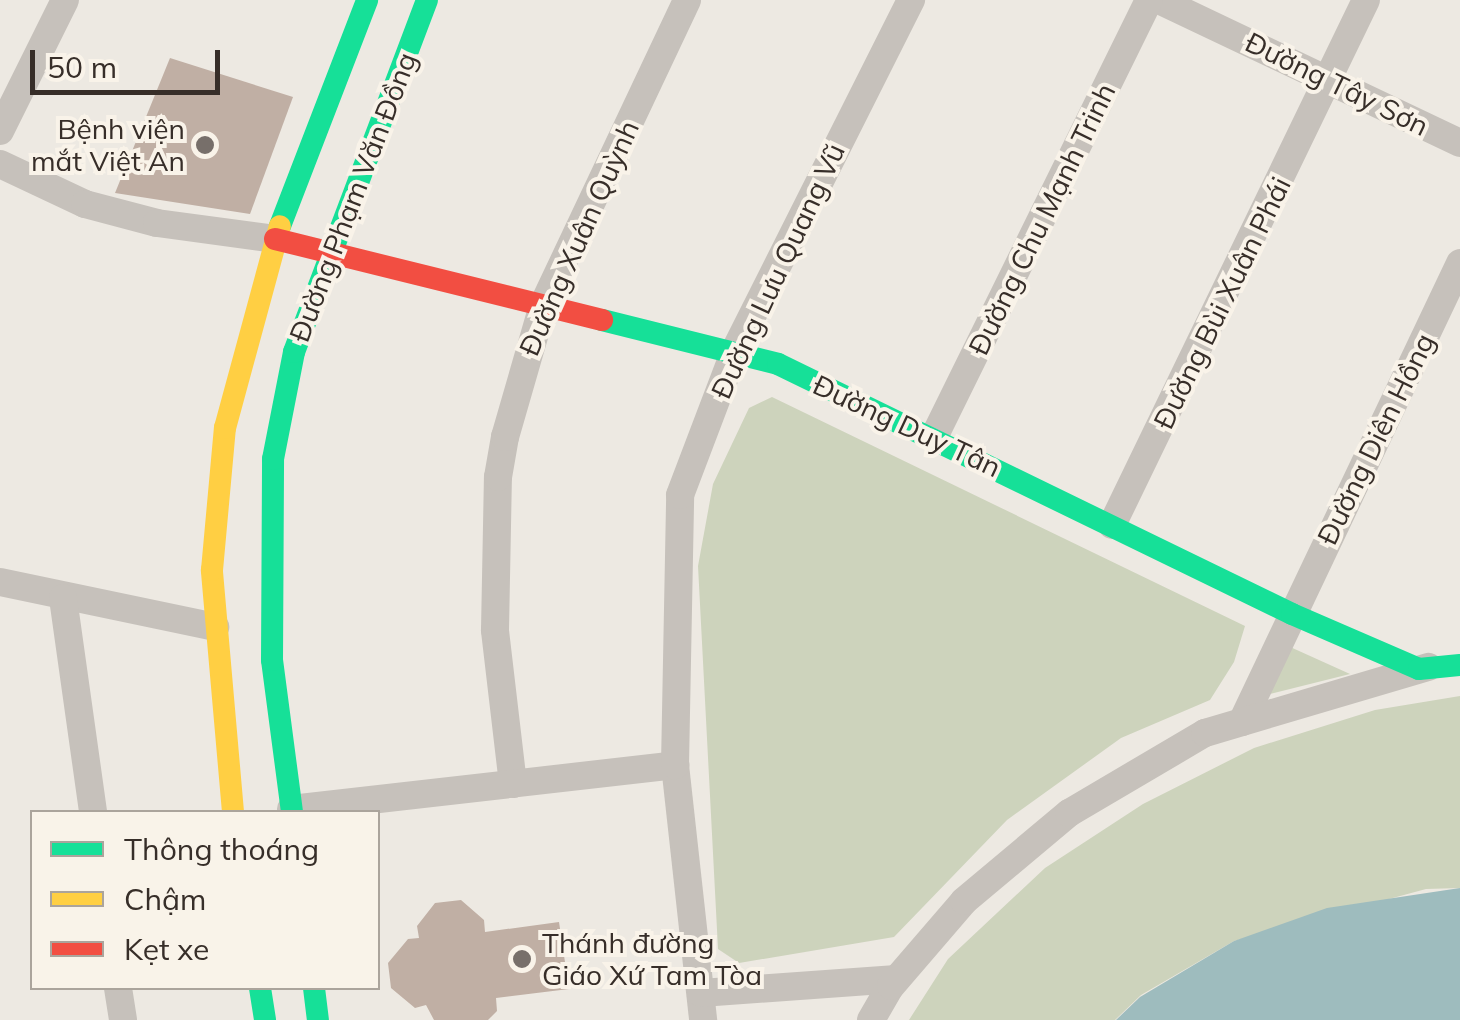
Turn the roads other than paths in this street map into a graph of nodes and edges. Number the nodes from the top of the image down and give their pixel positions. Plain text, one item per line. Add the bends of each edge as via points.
1 (65, 0) edge
2 (367, 0) edge
3 (427, 0) edge
4 (687, 0) edge
5 (911, 0) edge
6 (1149, 0) edge
7 (1159, 0) edge
8 (1366, 0) edge
9 (1332, 80) junction
10 (0, 131) edge
11 (1460, 143) edge
12 (0, 164) edge
13 (275, 239) junction
14 (326, 256) junction
15 (1460, 263) edge
16 (543, 305) junction
17 (735, 350) junction
18 (934, 437) junction
19 (1112, 525) junction
20 (0, 582) edge
21 (63, 598) junction
22 (1292, 614) junction
23 (215, 627) junction
24 (1460, 665) edge
25 (1429, 667) junction
26 (1242, 722) junction
27 (676, 765) junction
28 (513, 784) junction
29 (94, 810) edge
30 (233, 810) edge
31 (292, 810) edge
32 (300, 810) edge
33 (897, 979) junction
34 (118, 990) edge
35 (260, 990) edge
36 (314, 990) edge
37 (702, 1006) edge
38 (123, 1020) edge
39 (265, 1020) edge
40 (318, 1020) edge
41 (871, 1020) edge

1 - 10 street
2 - 13 main road, Đường Phạm Văn Đồng
3 - 14 main road, Đường Phạm Văn Đồng
4 - 16 street, Đường Xuân Quỳnh
5 - 17 street, Đường Lưu Quang Vũ
6 - 18 street, Đường Chu Mạnh Trinh
7 - 9 street, Đường Tây Sơn
8 - 9 street, Đường Bùi Xuân Phái
9 - 11 street, Đường Tây Sơn
9 - 19 street, Đường Bùi Xuân Phái
12 - 13 street via 85,204 156,223
13 - 14 main road, Đường Duy Tân
13 - 23 main road, Đường Phạm Văn Đồng via 225,428 212,570
14 - 16 main road, Đường Duy Tân
14 - 31 main road, Đường Phạm Văn Đồng via 294,352 272,459 272,660
15 - 22 street, Đường Diên Hồng
16 - 17 main road, Đường Duy Tân
16 - 28 street, Đường Xuân Quỳnh via 523,360 498,477 495,630
17 - 18 main road, Đường Duy Tân
17 - 27 street, Đường Lưu Quang Vũ via 680,496
18 - 19 main road, Đường Duy Tân
19 - 22 main road, Đường Duy Tân
20 - 21 street
21 - 23 street
21 - 29 street
22 - 25 main road, Đường Duy Tân
22 - 26 street, Đường Diên Hồng
23 - 30 main road, Đường Phạm Văn Đồng
24 - 25 main road, Đường Duy Tân
25 - 26 street
26 - 33 street via 1206,732 1069,812 964,901
27 - 28 street
27 - 37 street, Đường Lưu Quang Vũ
28 - 32 street
33 - 37 street
33 - 41 street
34 - 38 street
35 - 39 main road
36 - 40 main road

